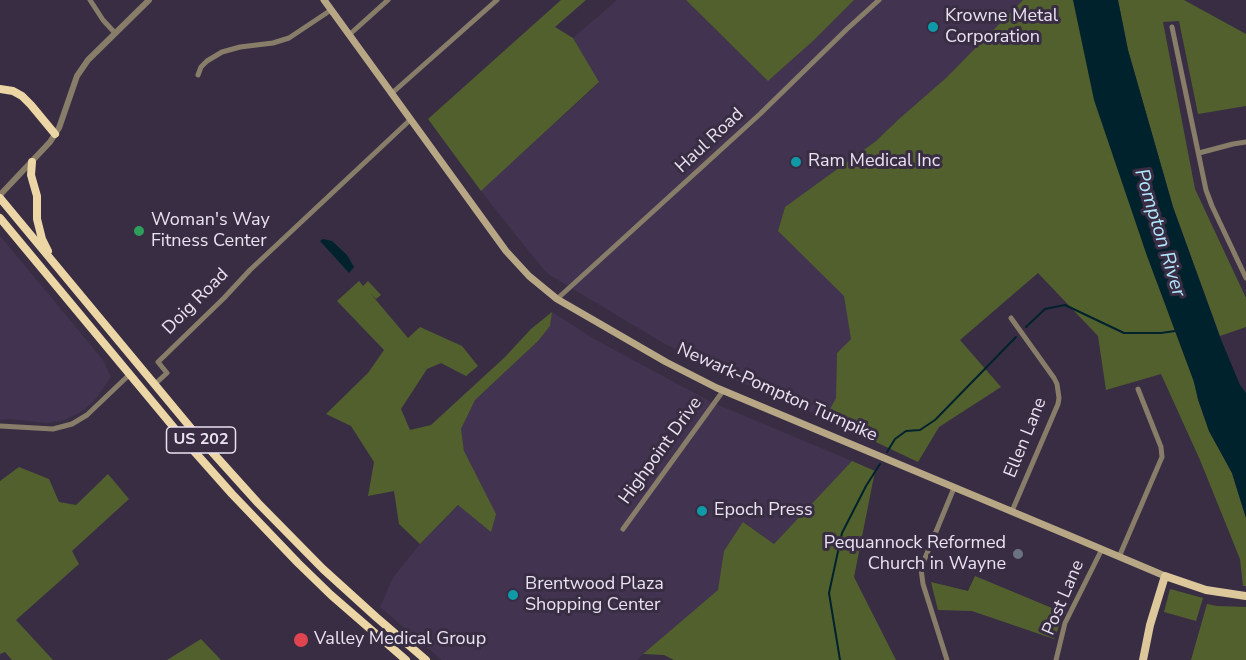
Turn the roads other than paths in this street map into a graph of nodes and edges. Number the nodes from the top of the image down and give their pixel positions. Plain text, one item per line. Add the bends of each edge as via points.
1 (90, 0) edge
2 (149, 0) edge
3 (324, 0) edge
4 (388, 0) edge
5 (497, 0) edge
6 (879, 0) edge
7 (331, 10) junction
8 (1172, 27) dead end
9 (115, 33) junction
10 (349, 35) junction
11 (198, 75) dead end
12 (0, 89) edge
13 (391, 94) junction
14 (410, 120) junction
15 (55, 134) junction
16 (1246, 142) edge
17 (1199, 153) junction
18 (32, 162) junction
19 (0, 196) edge
20 (0, 218) edge
21 (1246, 259) edge
22 (1240, 263) junction
23 (55, 264) junction
24 (1246, 278) edge
25 (557, 299) junction
26 (1011, 318) dead end
27 (130, 374) junction
28 (155, 384) junction
29 (1138, 388) dead end
30 (723, 391) junction
31 (0, 426) edge
32 (954, 488) junction
33 (1012, 512) junction
34 (623, 530) dead end
35 (1102, 549) junction
36 (1119, 556) junction
37 (1165, 576) junction
38 (1246, 596) edge
39 (406, 660) edge
40 (426, 660) edge
41 (947, 660) edge
42 (1056, 660) edge
43 (1143, 660) edge

1 - 9 street
2 - 9 street
3 - 7 main road, Newark-Pompton Turnpike
4 - 10 street
5 - 13 street
6 - 25 street, Haul Road
7 - 10 main road, Newark-Pompton Turnpike
7 - 11 street via 289,38 222,52 207,61
8 - 17 street
9 - 15 street via 77,76
10 - 13 main road, Newark-Pompton Turnpike
12 - 15 highway via 22,96
13 - 14 main road, Newark-Pompton Turnpike
14 - 25 main road, Newark-Pompton Turnpike via 506,251
14 - 28 street, Doig Road via 244,275 158,362 166,373
15 - 18 street
16 - 17 street
17 - 22 street via 1206,190
18 - 19 street
18 - 23 highway via 36,219
19 - 23 highway, US 202
20 - 27 highway, US 202
21 - 22 street
22 - 24 street
23 - 28 highway, US 202
25 - 30 main road, Newark-Pompton Turnpike
26 - 33 street, Ellen Lane via 1054,378 1059,398
27 - 31 street via 87,416 72,424 53,429
27 - 39 highway, US 202 via 264,528 331,595
28 - 40 highway, US 202 via 226,468 306,553
29 - 36 street via 1162,457
30 - 32 main road, Newark-Pompton Turnpike
30 - 34 street, Highpoint Drive
32 - 33 main road, Newark-Pompton Turnpike
32 - 41 street via 921,569
33 - 35 main road, Newark-Pompton Turnpike
35 - 36 main road, Newark-Pompton Turnpike
35 - 42 street, Post Lane via 1065,623
36 - 37 main road, Newark-Pompton Turnpike
37 - 38 main road, Newark-Pompton Turnpike via 1206,590
37 - 43 main road

